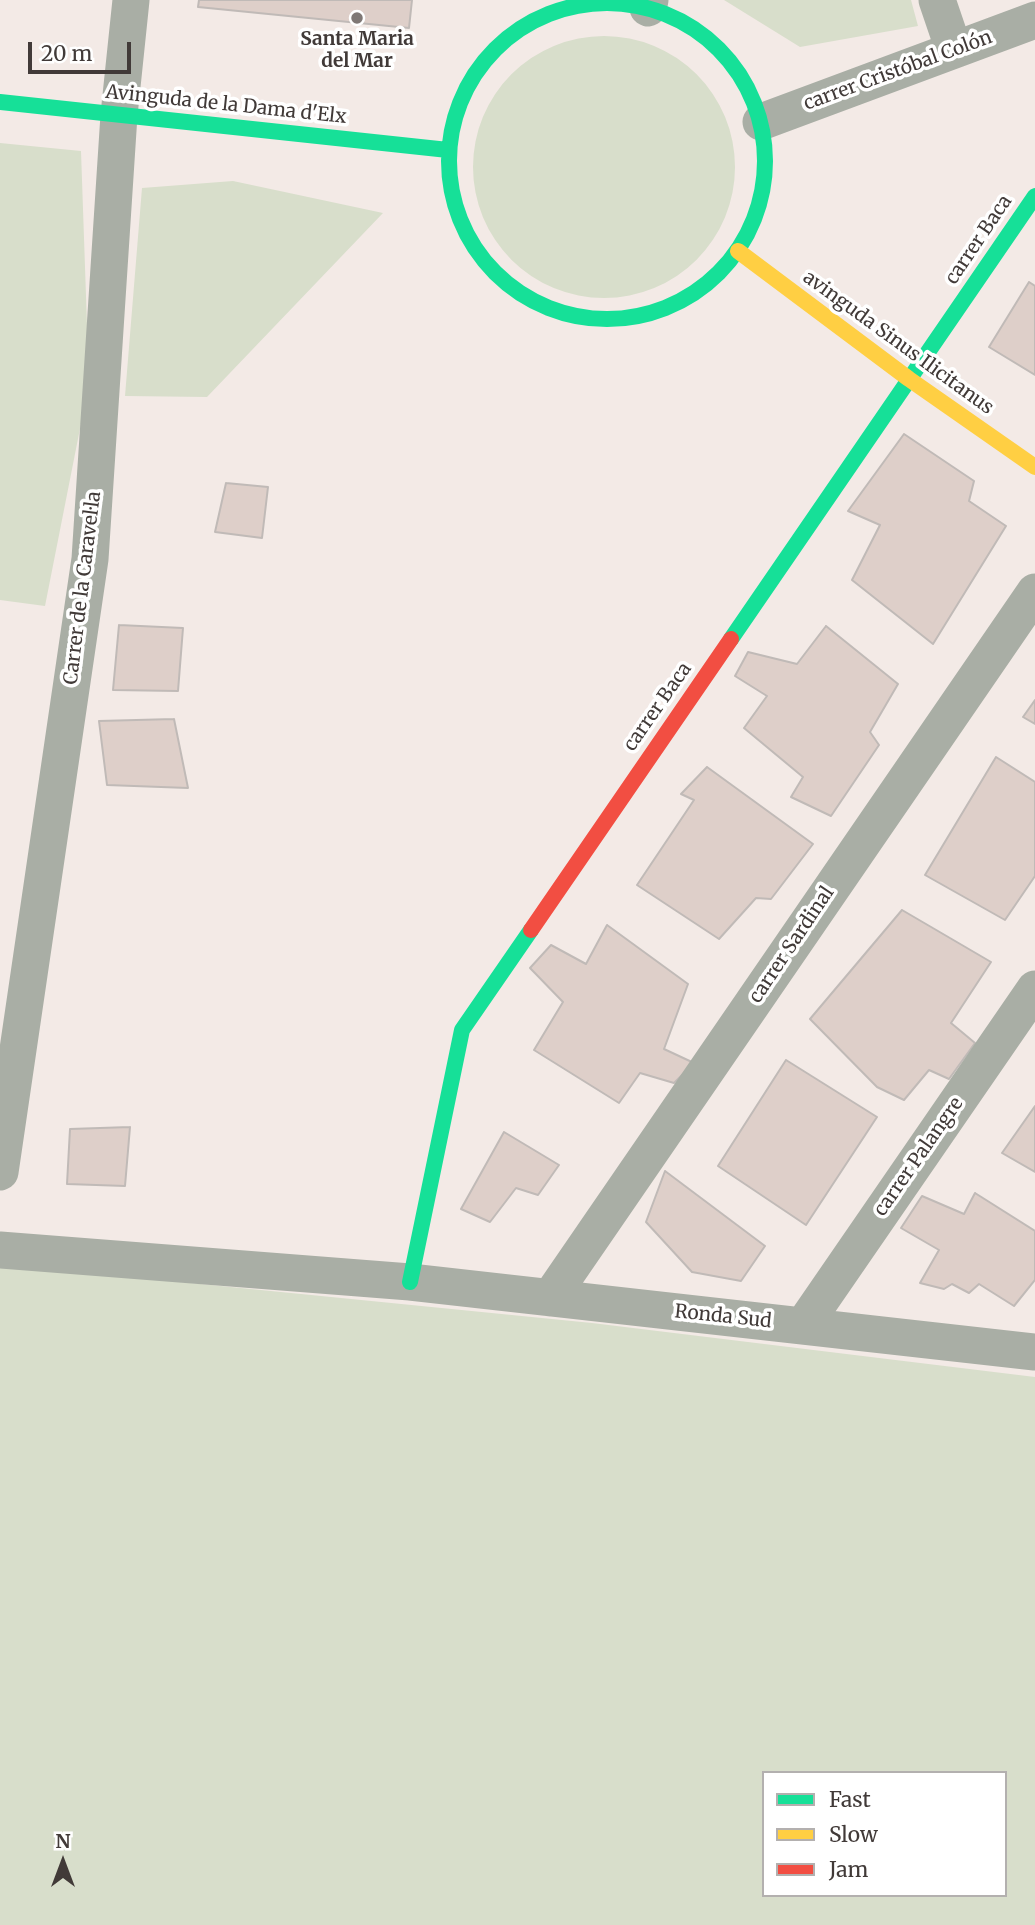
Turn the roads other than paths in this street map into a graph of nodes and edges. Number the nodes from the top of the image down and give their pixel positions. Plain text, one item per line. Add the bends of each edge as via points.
1 (131, 0) edge
2 (937, 0) edge
3 (649, 4) edge
4 (1035, 20) edge
5 (954, 50) junction
6 (0, 102) edge
7 (119, 115) junction
8 (761, 122) junction
9 (449, 150) junction
10 (1035, 196) edge
11 (738, 251) junction
12 (909, 379) junction
13 (1035, 467) edge
14 (1035, 592) edge
15 (1035, 989) edge
16 (0, 1172) edge
17 (0, 1250) edge
18 (410, 1282) junction
19 (550, 1298) junction
20 (803, 1326) junction
21 (1035, 1352) edge

1 - 7 street, Carrer de la Caravel·la
2 - 5 street
3 - 8 street via 699,31 720,50 743,79
3 - 9 street via 573,6 525,25 504,40 471,78 452,125
4 - 5 street, carrer Cristóbal Colón
5 - 8 street, carrer Cristóbal Colón
6 - 7 street, Avinguda de la Dama d'Elx
7 - 9 street, Avinguda de la Dama d'Elx
7 - 16 street, Carrer de la Caravel·la via 90,559
8 - 11 street via 763,188 750,231
9 - 11 street via 453,199 471,243 502,280 543,306 591,318 639,316 685,299
10 - 12 street, carrer Baca
11 - 12 street, avinguda Sinus Ilicitanus
12 - 13 street, avinguda Sinus Ilicitanus
12 - 18 street, carrer Baca via 462,1030
14 - 19 street, carrer Sardinal
15 - 20 street, carrer Palangre
17 - 18 street, Ronda Sud
18 - 19 street, Ronda Sud
19 - 20 street, Ronda Sud
20 - 21 street, Ronda Sud

